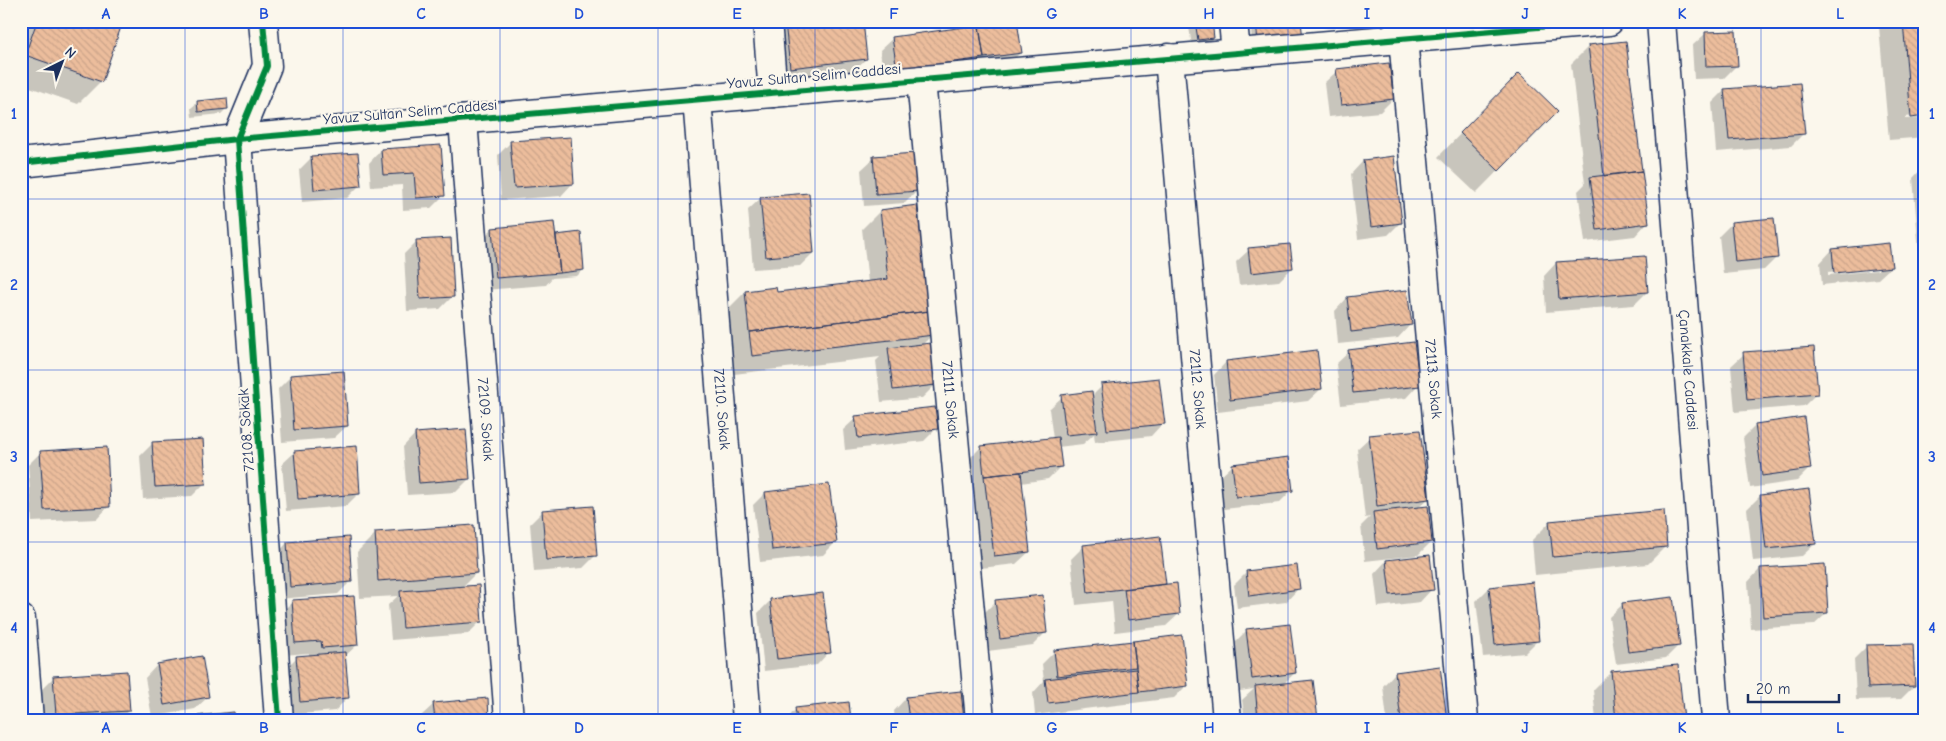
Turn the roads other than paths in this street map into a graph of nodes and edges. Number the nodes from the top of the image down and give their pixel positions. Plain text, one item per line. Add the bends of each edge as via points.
1 (263, 21) edge
2 (767, 21) edge
3 (1233, 21) edge
4 (1609, 21) edge
5 (1661, 21) edge
6 (1403, 38) junction
7 (1236, 53) junction
8 (1169, 58) junction
9 (921, 80) junction
10 (773, 93) junction
11 (697, 99) junction
12 (463, 120) junction
13 (237, 139) junction
14 (21, 164) edge
15 (21, 618) edge
16 (29, 720) edge
17 (279, 720) edge
18 (509, 720) edge
19 (746, 720) edge
20 (980, 720) edge
21 (1227, 720) edge
22 (1464, 720) edge
23 (1716, 720) edge

1 - 13 street via 267,66
2 - 10 street
3 - 7 street
4 - 6 street, Yavuz Sultan Selim Caddesi
5 - 23 street, Çanakkale Caddesi
6 - 7 street, Yavuz Sultan Selim Caddesi
6 - 22 street, 72113. Sokak
7 - 8 street, Yavuz Sultan Selim Caddesi
8 - 9 street, Yavuz Sultan Selim Caddesi
8 - 21 street, 72112. Sokak
9 - 10 street, Yavuz Sultan Selim Caddesi
9 - 20 street, 72111. Sokak
10 - 11 street, Yavuz Sultan Selim Caddesi
11 - 12 street, Yavuz Sultan Selim Caddesi
11 - 19 street, 72110. Sokak
12 - 13 street, Yavuz Sultan Selim Caddesi
12 - 18 street, 72109. Sokak
13 - 14 street, Yavuz Sultan Selim Caddesi
13 - 17 street, 72108. Sokak
15 - 16 street

